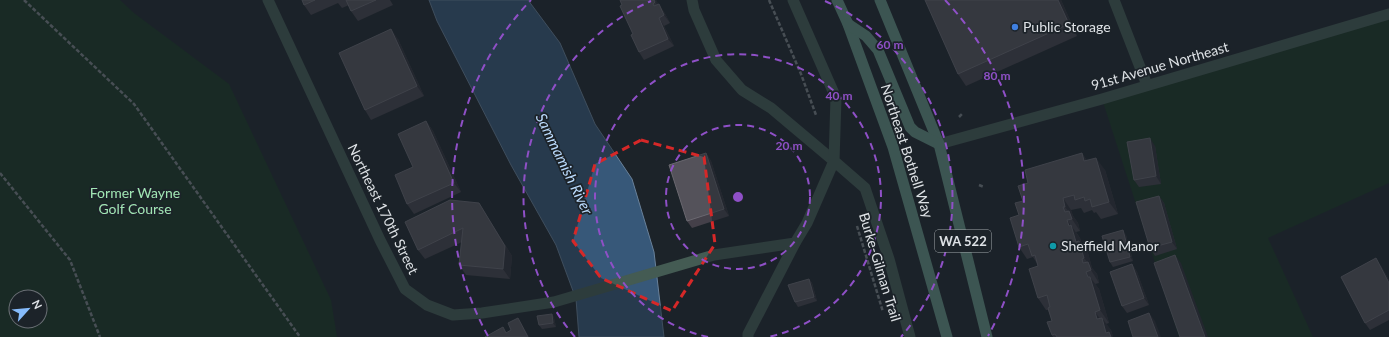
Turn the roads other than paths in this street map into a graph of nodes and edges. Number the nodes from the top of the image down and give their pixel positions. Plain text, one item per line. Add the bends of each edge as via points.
1 (268, 0) edge
2 (692, 0) edge
3 (793, 0) edge
4 (837, 0) edge
5 (880, 0) edge
6 (1114, 0) edge
7 (1389, 14) edge
8 (848, 24) junction
9 (1147, 85) junction
10 (938, 144) junction
11 (834, 161) junction
12 (795, 243) junction
13 (748, 337) edge
14 (910, 337) edge
15 (947, 337) edge
16 (987, 337) edge

1 - 12 street, Northeast 170th Street via 405,289 426,305 453,315 554,302 714,255
2 - 11 street via 716,60 742,90 771,108
3 - 11 street via 836,98
4 - 8 main road, Northeast Bothell Way / WA 522
5 - 10 main road, Northeast Bothell Way / WA 522
6 - 9 street
7 - 9 street, 91st Avenue Northeast
8 - 10 main road via 866,36 878,50 910,127
8 - 15 main road, Northeast Bothell Way / WA 522 via 893,148
9 - 10 street, 91st Avenue Northeast
10 - 16 main road, Northeast Bothell Way / WA 522
11 - 12 street via 807,223
11 - 14 street via 865,188 889,259
12 - 13 street

